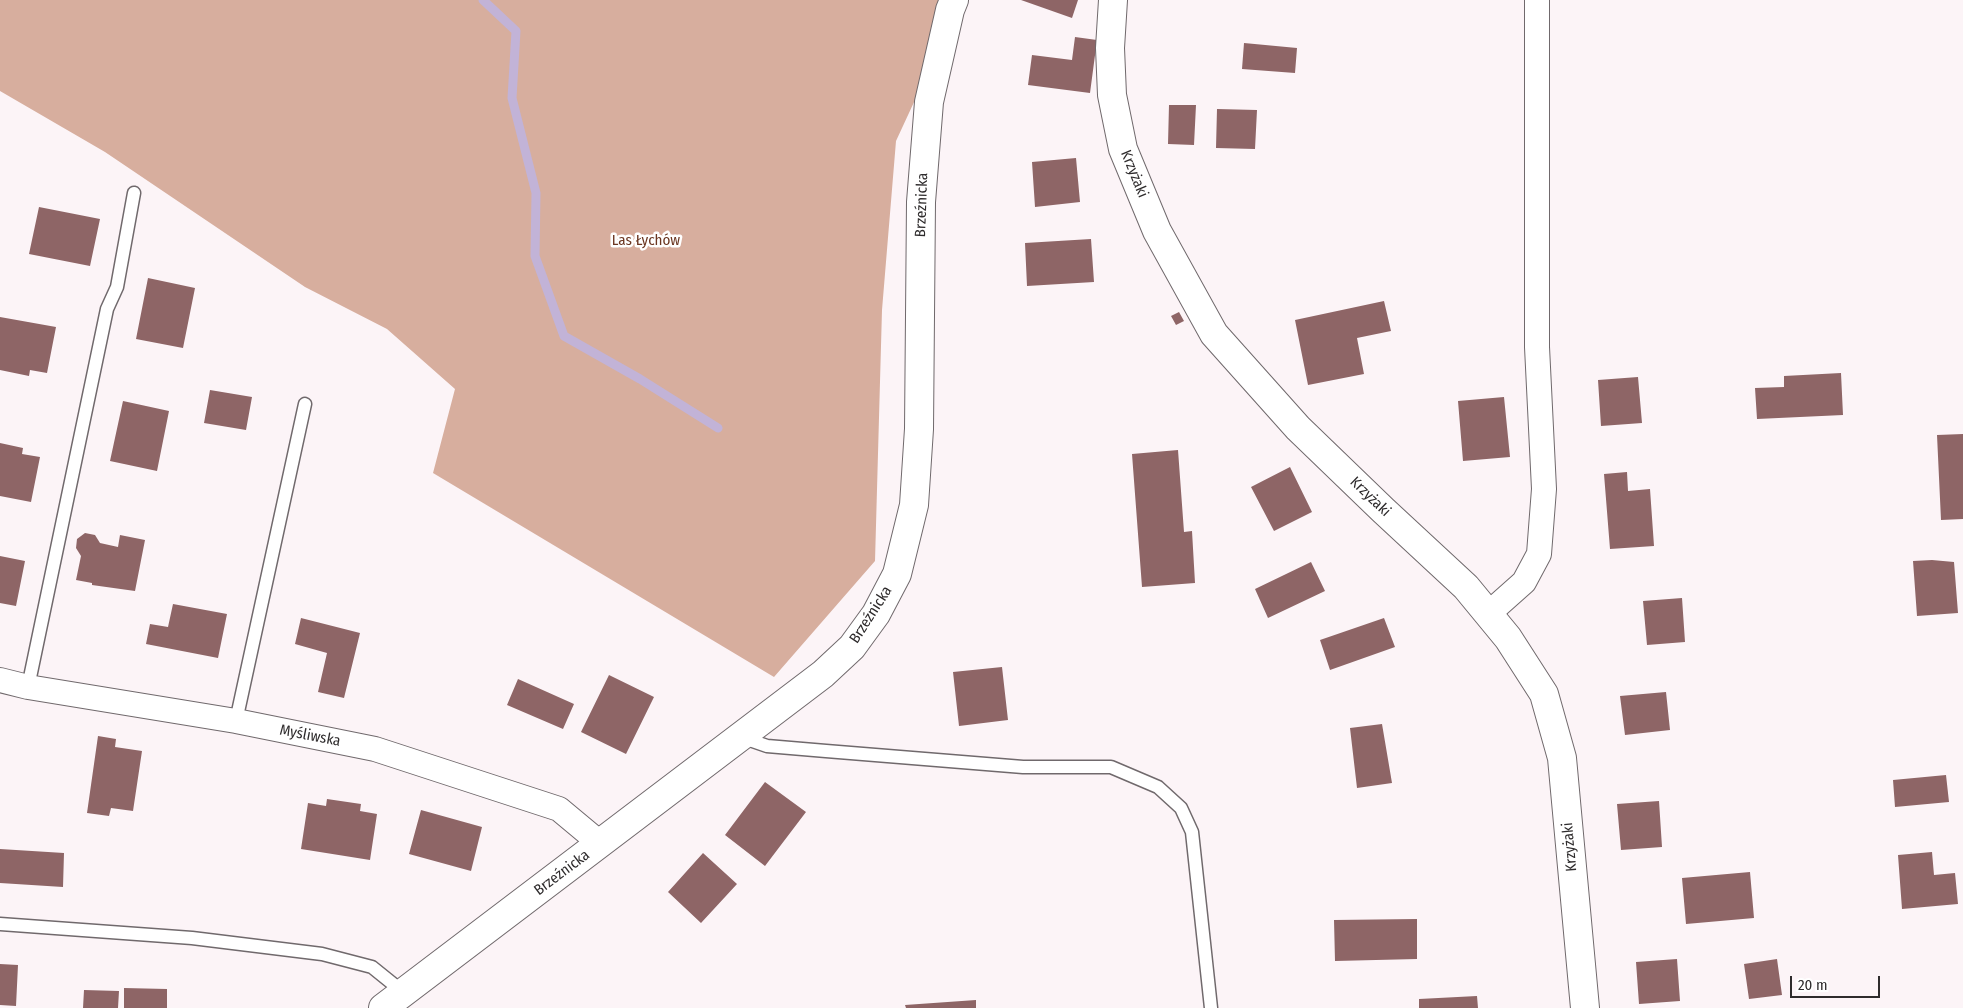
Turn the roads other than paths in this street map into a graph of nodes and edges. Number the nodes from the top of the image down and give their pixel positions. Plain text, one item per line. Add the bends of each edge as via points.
1 (954, 0) edge
2 (1113, 0) edge
3 (1537, 0) edge
4 (134, 193) dead end
5 (304, 404) dead end
6 (1488, 614) junction
7 (0, 680) edge
8 (28, 687) junction
9 (236, 721) junction
10 (741, 737) junction
11 (601, 844) junction
12 (0, 924) edge
13 (393, 1000) edge
14 (1211, 1008) edge
15 (1585, 1008) edge

1 - 10 street, Brzeźnicka via 929,102 921,202 919,430 914,505 897,574 876,614 852,647
2 - 6 street, Krzyżaki via 1112,95 1123,149 1157,231 1214,334 1298,428 1466,586
3 - 6 street via 1537,347 1544,489 1539,554 1524,582
4 - 8 lane via 117,287 107,309
5 - 9 lane
6 - 15 street, Krzyżaki via 1508,638 1544,694 1562,758
7 - 8 street, Myśliwska
8 - 9 street, Myśliwska
9 - 11 street, Myśliwska via 375,749 559,809
10 - 11 street, Brzeźnicka
10 - 14 lane via 767,746 836,752 1023,767 1111,767 1158,786 1181,808 1192,832
11 - 13 street, Brzeźnicka
12 - 13 lane via 192,938 322,954 372,967

